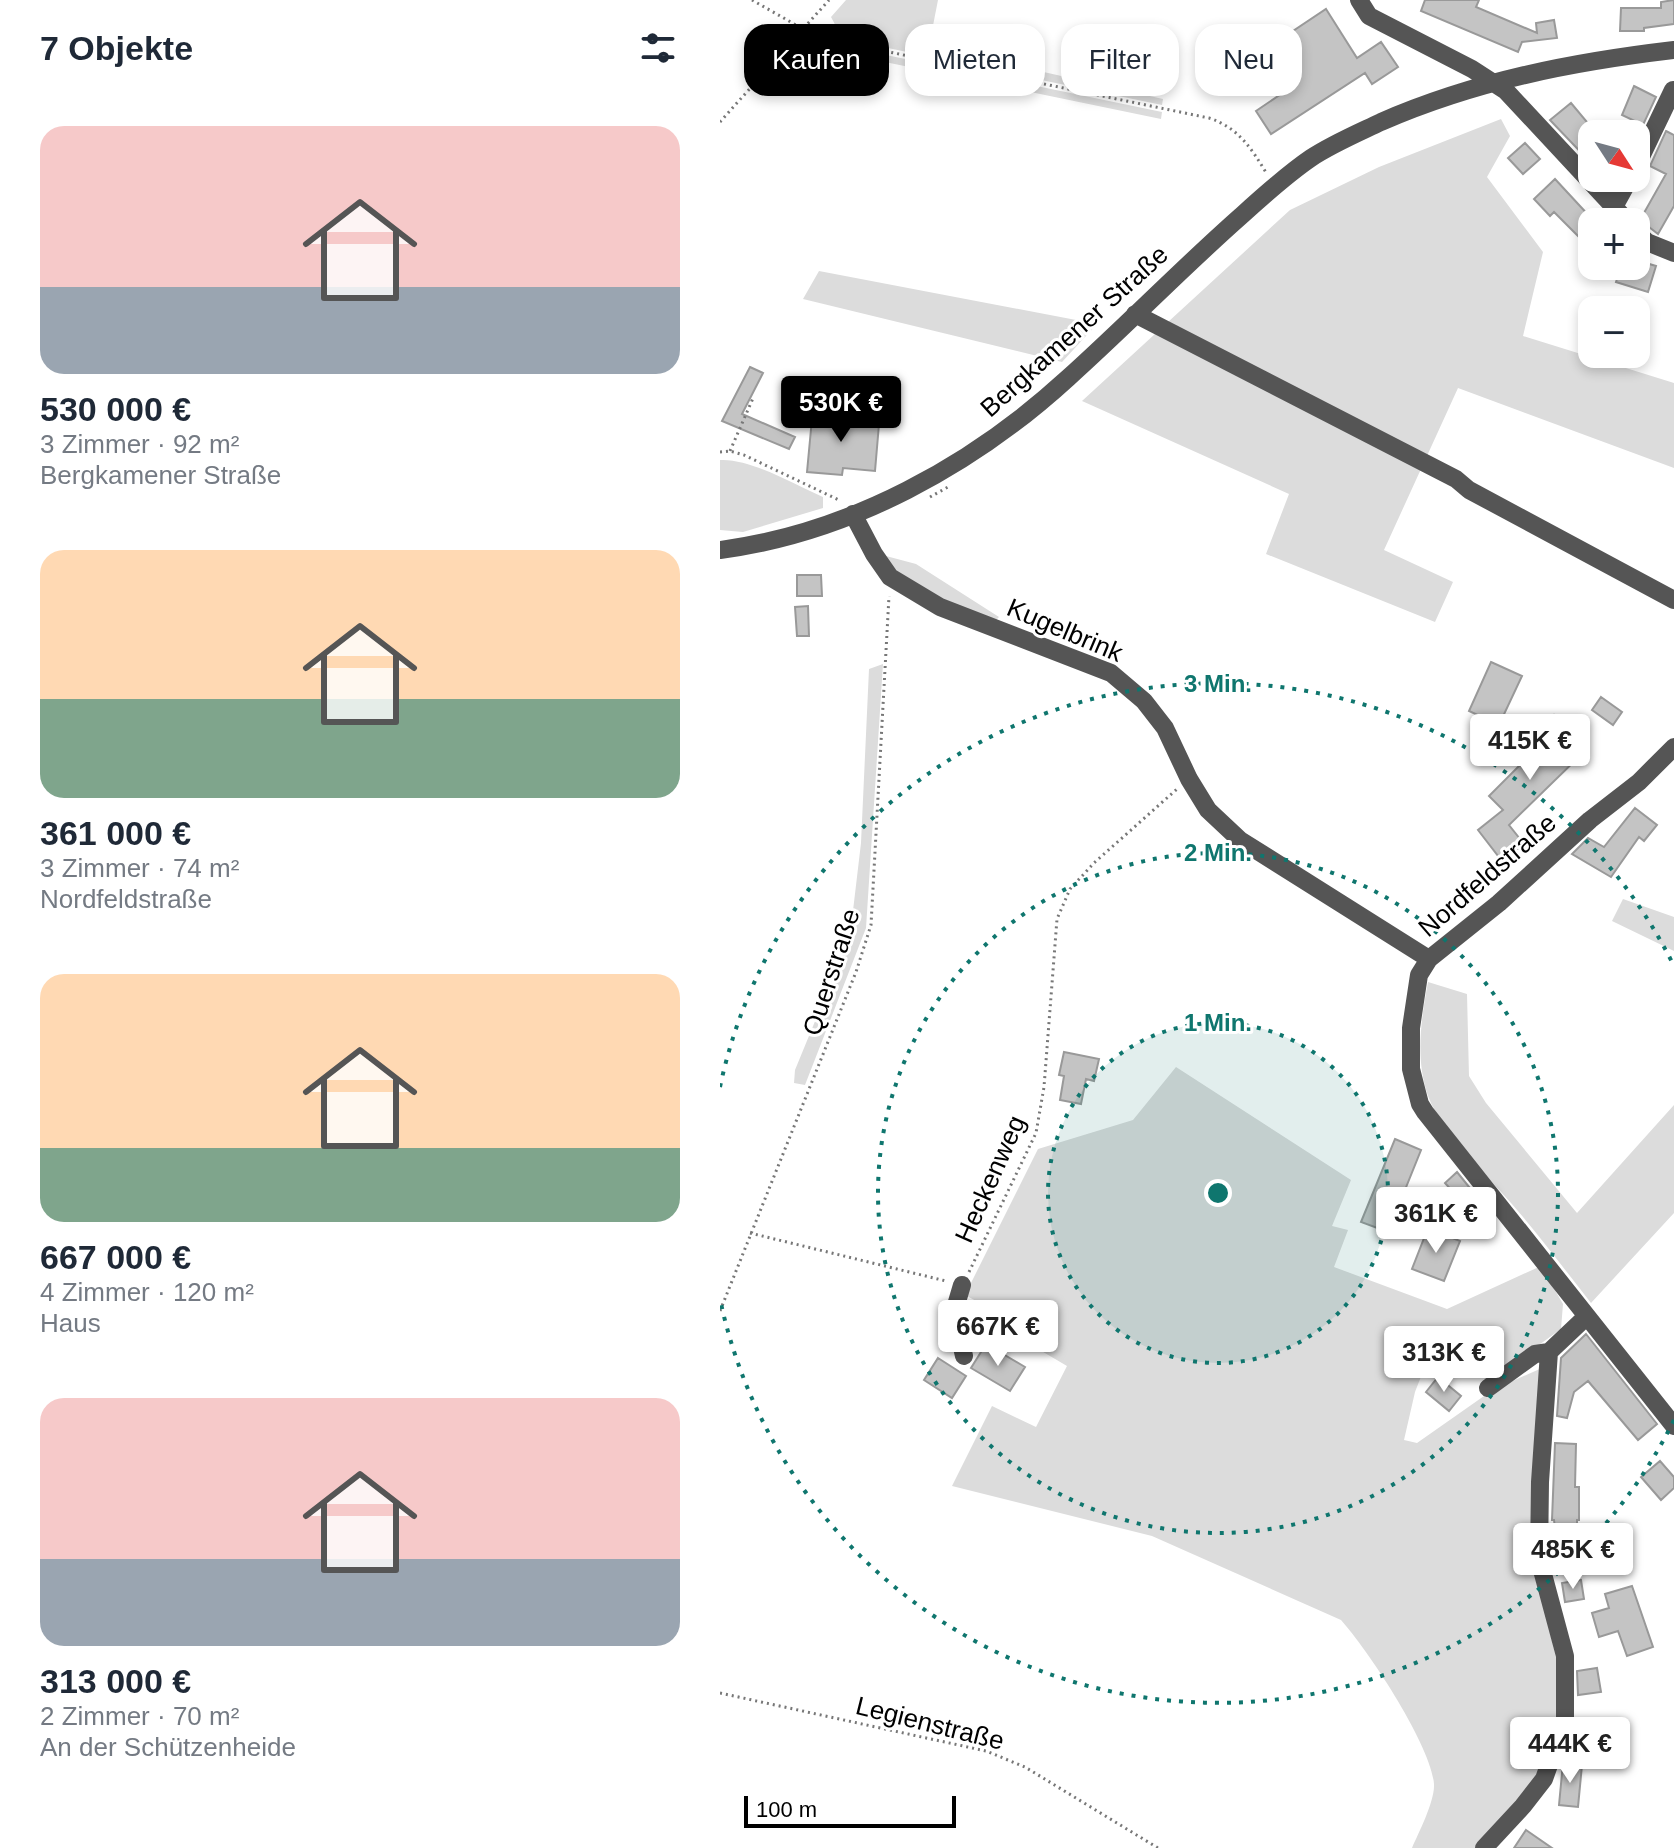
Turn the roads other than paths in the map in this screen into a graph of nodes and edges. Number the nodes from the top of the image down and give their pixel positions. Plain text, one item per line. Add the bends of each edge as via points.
1 (1359, 0) edge
2 (1674, 50) edge
3 (1493, 83) junction
4 (1673, 90) edge
5 (1650, 138) edge
6 (1622, 192) edge
7 (1614, 207) joint
8 (1650, 243) edge
9 (1674, 253) edge
10 (1135, 314) junction
11 (853, 514) junction
12 (720, 550) edge
13 (1674, 600) edge
14 (1674, 747) edge
15 (1429, 959) junction
16 (962, 1285) road end
17 (1586, 1317) junction
18 (1549, 1352) junction
19 (964, 1356) dead end
20 (1488, 1388) dead end
21 (1674, 1426) edge
22 (1484, 1848) edge

1 - 3 street via 1369,16
2 - 3 street, Bergkamener Straße via 1545,69
3 - 7 street
3 - 10 street, Bergkamener Straße via 1361,131 1312,157
4 - 5 street
6 - 7 street
8 - 9 street
10 - 11 street, Bergkamener Straße via 996,436 931,478
10 - 13 street via 1456,479
11 - 12 street, Bergkamener Straße
11 - 15 street, Kugelbrink via 890,577 940,607 1111,673 1165,728 1208,810 1240,840
14 - 15 street, Nordfeldstraße
15 - 17 street, Nordfeldstraße via 1419,975 1411,1028 1411,1069 1420,1104
16 - 19 street via 954,1312
17 - 18 street
17 - 21 street, Nordfeldstraße
18 - 20 street via 1535,1354
18 - 22 street via 1539,1559 1565,1656 1565,1720 1544,1779

